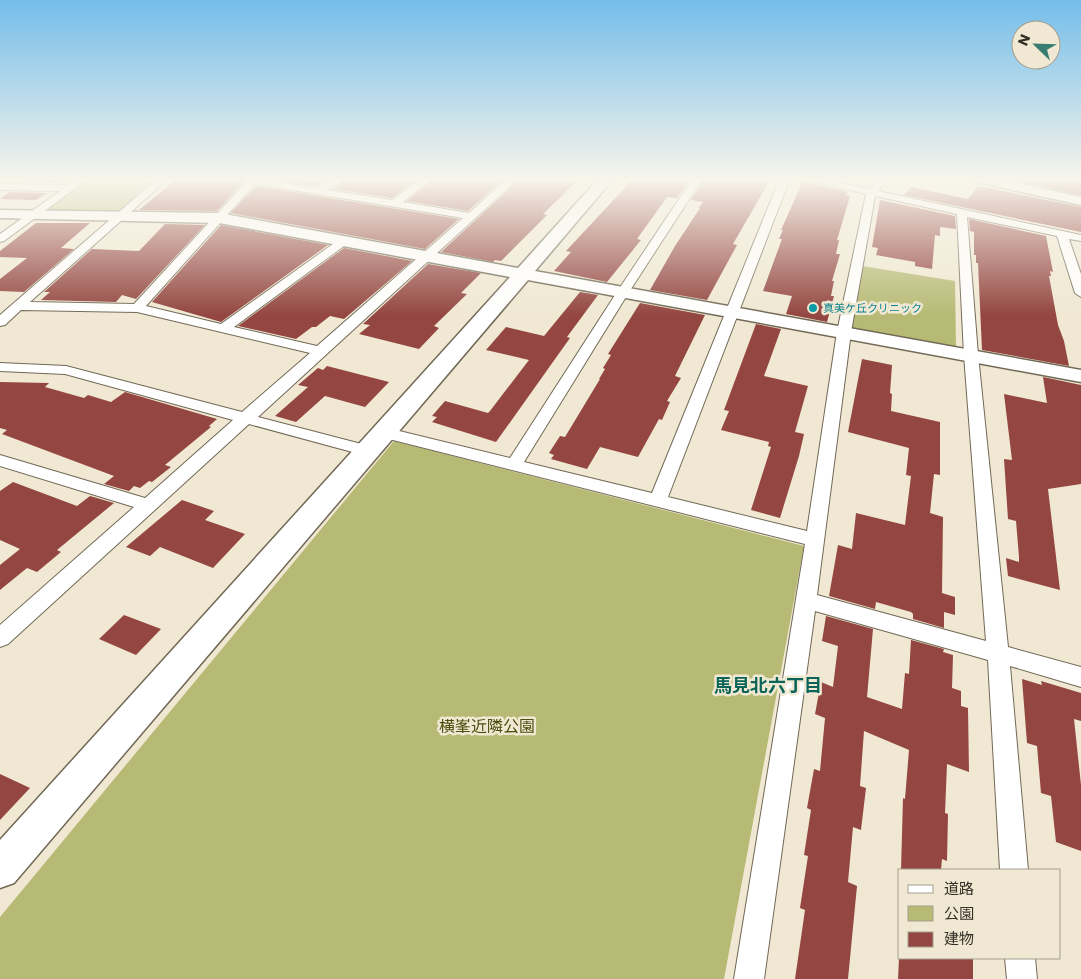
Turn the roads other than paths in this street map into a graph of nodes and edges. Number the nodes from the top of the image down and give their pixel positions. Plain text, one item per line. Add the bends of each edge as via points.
1 (22, 224) edge
2 (112, 224) edge
3 (215, 224) edge
4 (251, 224) edge
5 (464, 224) edge
6 (567, 224) edge
7 (668, 224) edge
8 (767, 224) edge
9 (869, 224) edge
10 (963, 224) edge
11 (1013, 224) edge
12 (1062, 234) junction
13 (1081, 238) edge
14 (0, 239) edge
15 (344, 241) junction
16 (428, 256) junction
17 (522, 274) junction
18 (622, 292) junction
19 (1081, 293) edge
20 (19, 306) junction
21 (137, 308) junction
22 (733, 312) junction
23 (0, 322) edge
24 (224, 328) junction
25 (844, 332) junction
26 (321, 351) junction
27 (971, 355) junction
28 (0, 367) edge
29 (1081, 376) edge
30 (246, 418) junction
31 (375, 442) junction
32 (0, 460) edge
33 (514, 465) junction
34 (658, 500) junction
35 (149, 505) junction
36 (816, 540) junction
37 (806, 600) junction
38 (0, 638) edge
39 (998, 653) junction
40 (1081, 677) edge
41 (0, 869) edge
42 (1014, 869) edge
43 (1020, 959) edge
44 (749, 979) edge
45 (1022, 979) edge

1 - 14 street
2 - 20 street
3 - 21 street
4 - 15 street
5 - 16 street
6 - 17 street
7 - 18 street
8 - 22 street
9 - 25 street
10 - 27 street
11 - 12 street
12 - 13 street
12 - 19 street
15 - 16 street
15 - 24 street
16 - 17 street
16 - 26 street
17 - 18 street
17 - 31 street
18 - 22 street
18 - 33 street
20 - 21 street
20 - 23 street
21 - 24 street
22 - 25 street
22 - 34 street
24 - 26 street
25 - 27 street
25 - 36 street
26 - 30 street
27 - 29 street
27 - 39 street
28 - 30 street via 66,370
30 - 31 street
30 - 35 street
31 - 33 street
31 - 41 street
32 - 35 street
33 - 34 street
34 - 36 street
35 - 38 street
36 - 37 street
37 - 39 street
37 - 44 street
39 - 40 street
39 - 42 street
43 - 45 street

